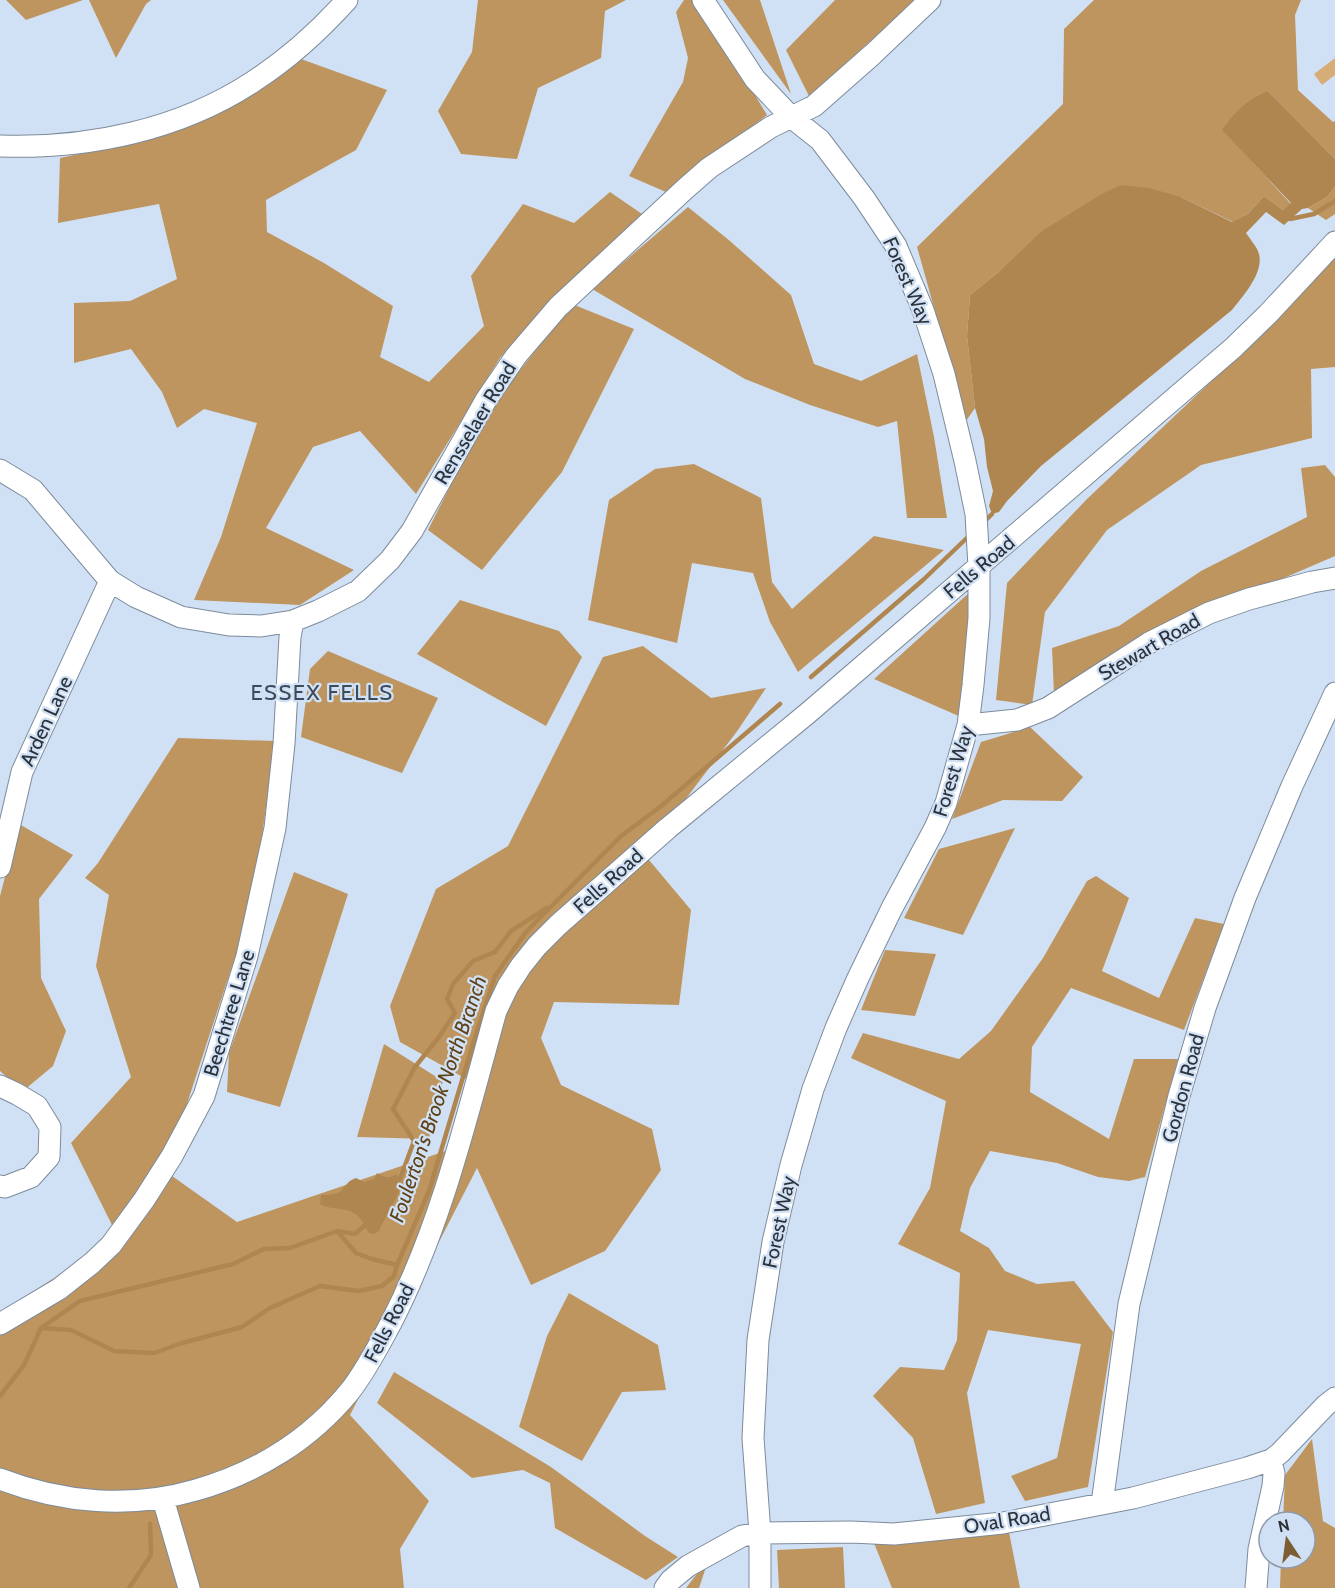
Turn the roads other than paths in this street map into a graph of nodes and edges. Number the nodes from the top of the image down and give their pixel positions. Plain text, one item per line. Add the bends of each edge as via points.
1 (347, 0) edge
2 (703, 0) edge
3 (930, 0) edge
4 (791, 117) junction
5 (0, 146) edge
6 (1335, 242) edge
7 (0, 470) edge
8 (979, 567) junction
9 (1335, 578) edge
10 (110, 580) junction
11 (293, 621) junction
12 (1335, 693) edge
13 (968, 725) junction
14 (0, 867) edge
15 (0, 1086) edge
16 (0, 1186) edge
17 (0, 1324) edge
18 (1335, 1398) edge
19 (1271, 1460) junction
20 (0, 1479) edge
21 (164, 1499) junction
22 (1102, 1504) junction
23 (760, 1533) junction
24 (189, 1588) edge
25 (665, 1588) edge
26 (760, 1588) edge
27 (1256, 1588) edge

1 - 5 street via 254,82 186,116 108,138 63,145
2 - 4 street, Forest Way via 756,79
3 - 4 street, Rensselaer Road via 813,106
4 - 8 street, Forest Way via 820,140 864,198 896,246 923,310 944,374 965,461
4 - 11 street, Rensselaer Road via 709,168 558,307 516,356 486,400 412,531 390,560 358,591
6 - 8 street, Fells Road via 1233,348
7 - 10 street, Rensselaer Road via 33,490
8 - 13 street, Forest Way via 979,618
8 - 21 street, Fells Road via 668,828 537,946 508,986 496,1011 446,1190 426,1246 368,1365 328,1414 277,1456 219,1484
9 - 13 street, Stewart Road via 1209,613 1149,643 1048,708 1017,720
10 - 11 street, Rensselaer Road via 136,597 181,617 229,625
10 - 14 street, Arden Lane via 22,772
11 - 17 street, Beechtree Lane via 275,828 247,956 204,1096 172,1156 111,1245 59,1289
12 - 22 street, Gordon Road via 1245,898 1205,1008 1179,1096 1129,1304
13 - 23 street, Forest Way via 946,803 836,1028 791,1165 773,1242 759,1340 753,1438
15 - 16 street via 37,1106 50,1127 49,1157 31,1177
18 - 19 street, Oval Road
19 - 22 street, Oval Road
19 - 27 street via 1273,1486 1259,1550
20 - 21 street, Fells Road via 23,1488 85,1500
21 - 24 street
22 - 23 street, Oval Road via 1004,1523 894,1534
23 - 25 street, Oval Road via 742,1536 688,1566
23 - 26 street, Forest Way

